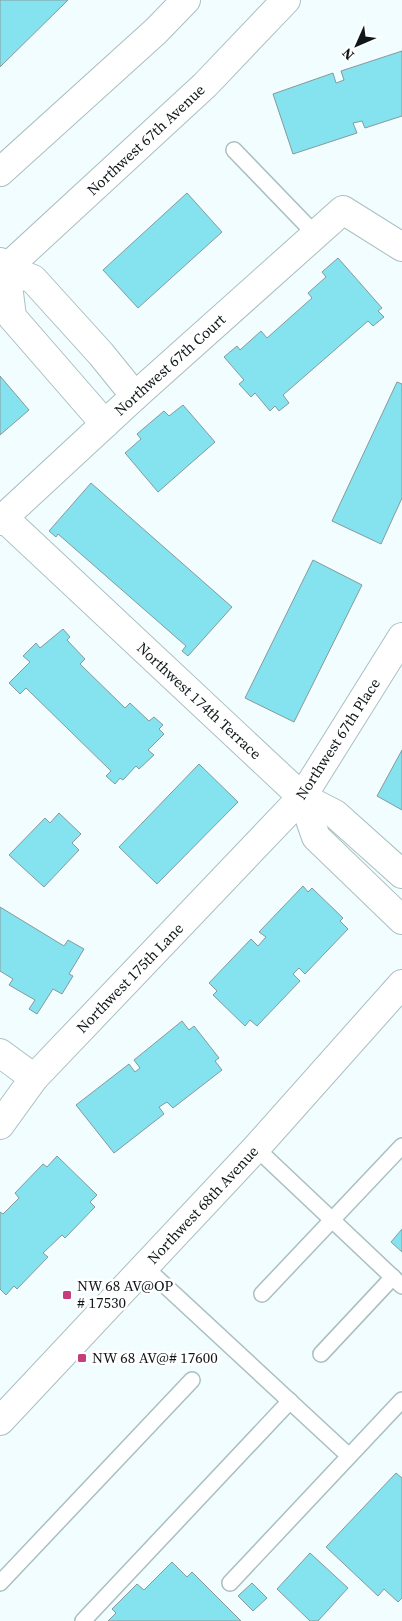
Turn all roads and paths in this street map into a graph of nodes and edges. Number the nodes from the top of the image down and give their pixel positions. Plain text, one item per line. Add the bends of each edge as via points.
1 (186, 0) edge
2 (286, 0) edge
3 (234, 150) dead end
4 (0, 172) edge
5 (316, 235) junction
6 (402, 247) edge
7 (2, 268) edge
8 (135, 396) junction
9 (105, 424) junction
10 (2, 520) edge
11 (402, 637) edge
12 (302, 798) junction
13 (402, 874) edge
14 (225, 878) joint
15 (402, 920) edge
16 (402, 984) edge
17 (0, 1053) edge
18 (34, 1078) junction
19 (0, 1125) edge
20 (402, 1146) edge
21 (256, 1148) junction
22 (332, 1220) junction
23 (145, 1267) junction
24 (397, 1281) edge
25 (262, 1294) dead end
26 (320, 1354) dead end
27 (192, 1380) dead end
28 (402, 1400) edge
29 (290, 1401) junction
30 (0, 1421) edge
31 (349, 1456) junction
32 (0, 1583) edge
33 (230, 1583) dead end
34 (83, 1621) edge

1 - 4 street
2 - 7 street, Northwest 67th Avenue via 205,85
3 - 5 lane
5 - 6 street, Northwest 67th Court via 343,210
5 - 8 street, Northwest 67th Court
7 - 8 street via 33,278
7 - 9 street via 12,317
8 - 9 street, Northwest 67th Court
9 - 10 street, Northwest 67th Court
10 - 12 street, Northwest 174th Terrace
11 - 12 street, Northwest 67th Place
12 - 13 street, Northwest 174th Terrace via 334,814
12 - 14 street, Northwest 67th Place
12 - 15 street via 316,837
14 - 18 street, Northwest 175th Lane
16 - 21 street, Northwest 68th Avenue
17 - 18 street
18 - 19 street, Northwest 175th Lane
20 - 22 lane
21 - 22 lane
21 - 23 street, Northwest 68th Avenue
22 - 24 lane
22 - 25 lane
23 - 29 lane
23 - 30 street, Northwest 68th Avenue
24 - 26 lane
27 - 32 lane
28 - 31 lane
29 - 31 lane
29 - 34 lane
31 - 33 lane

